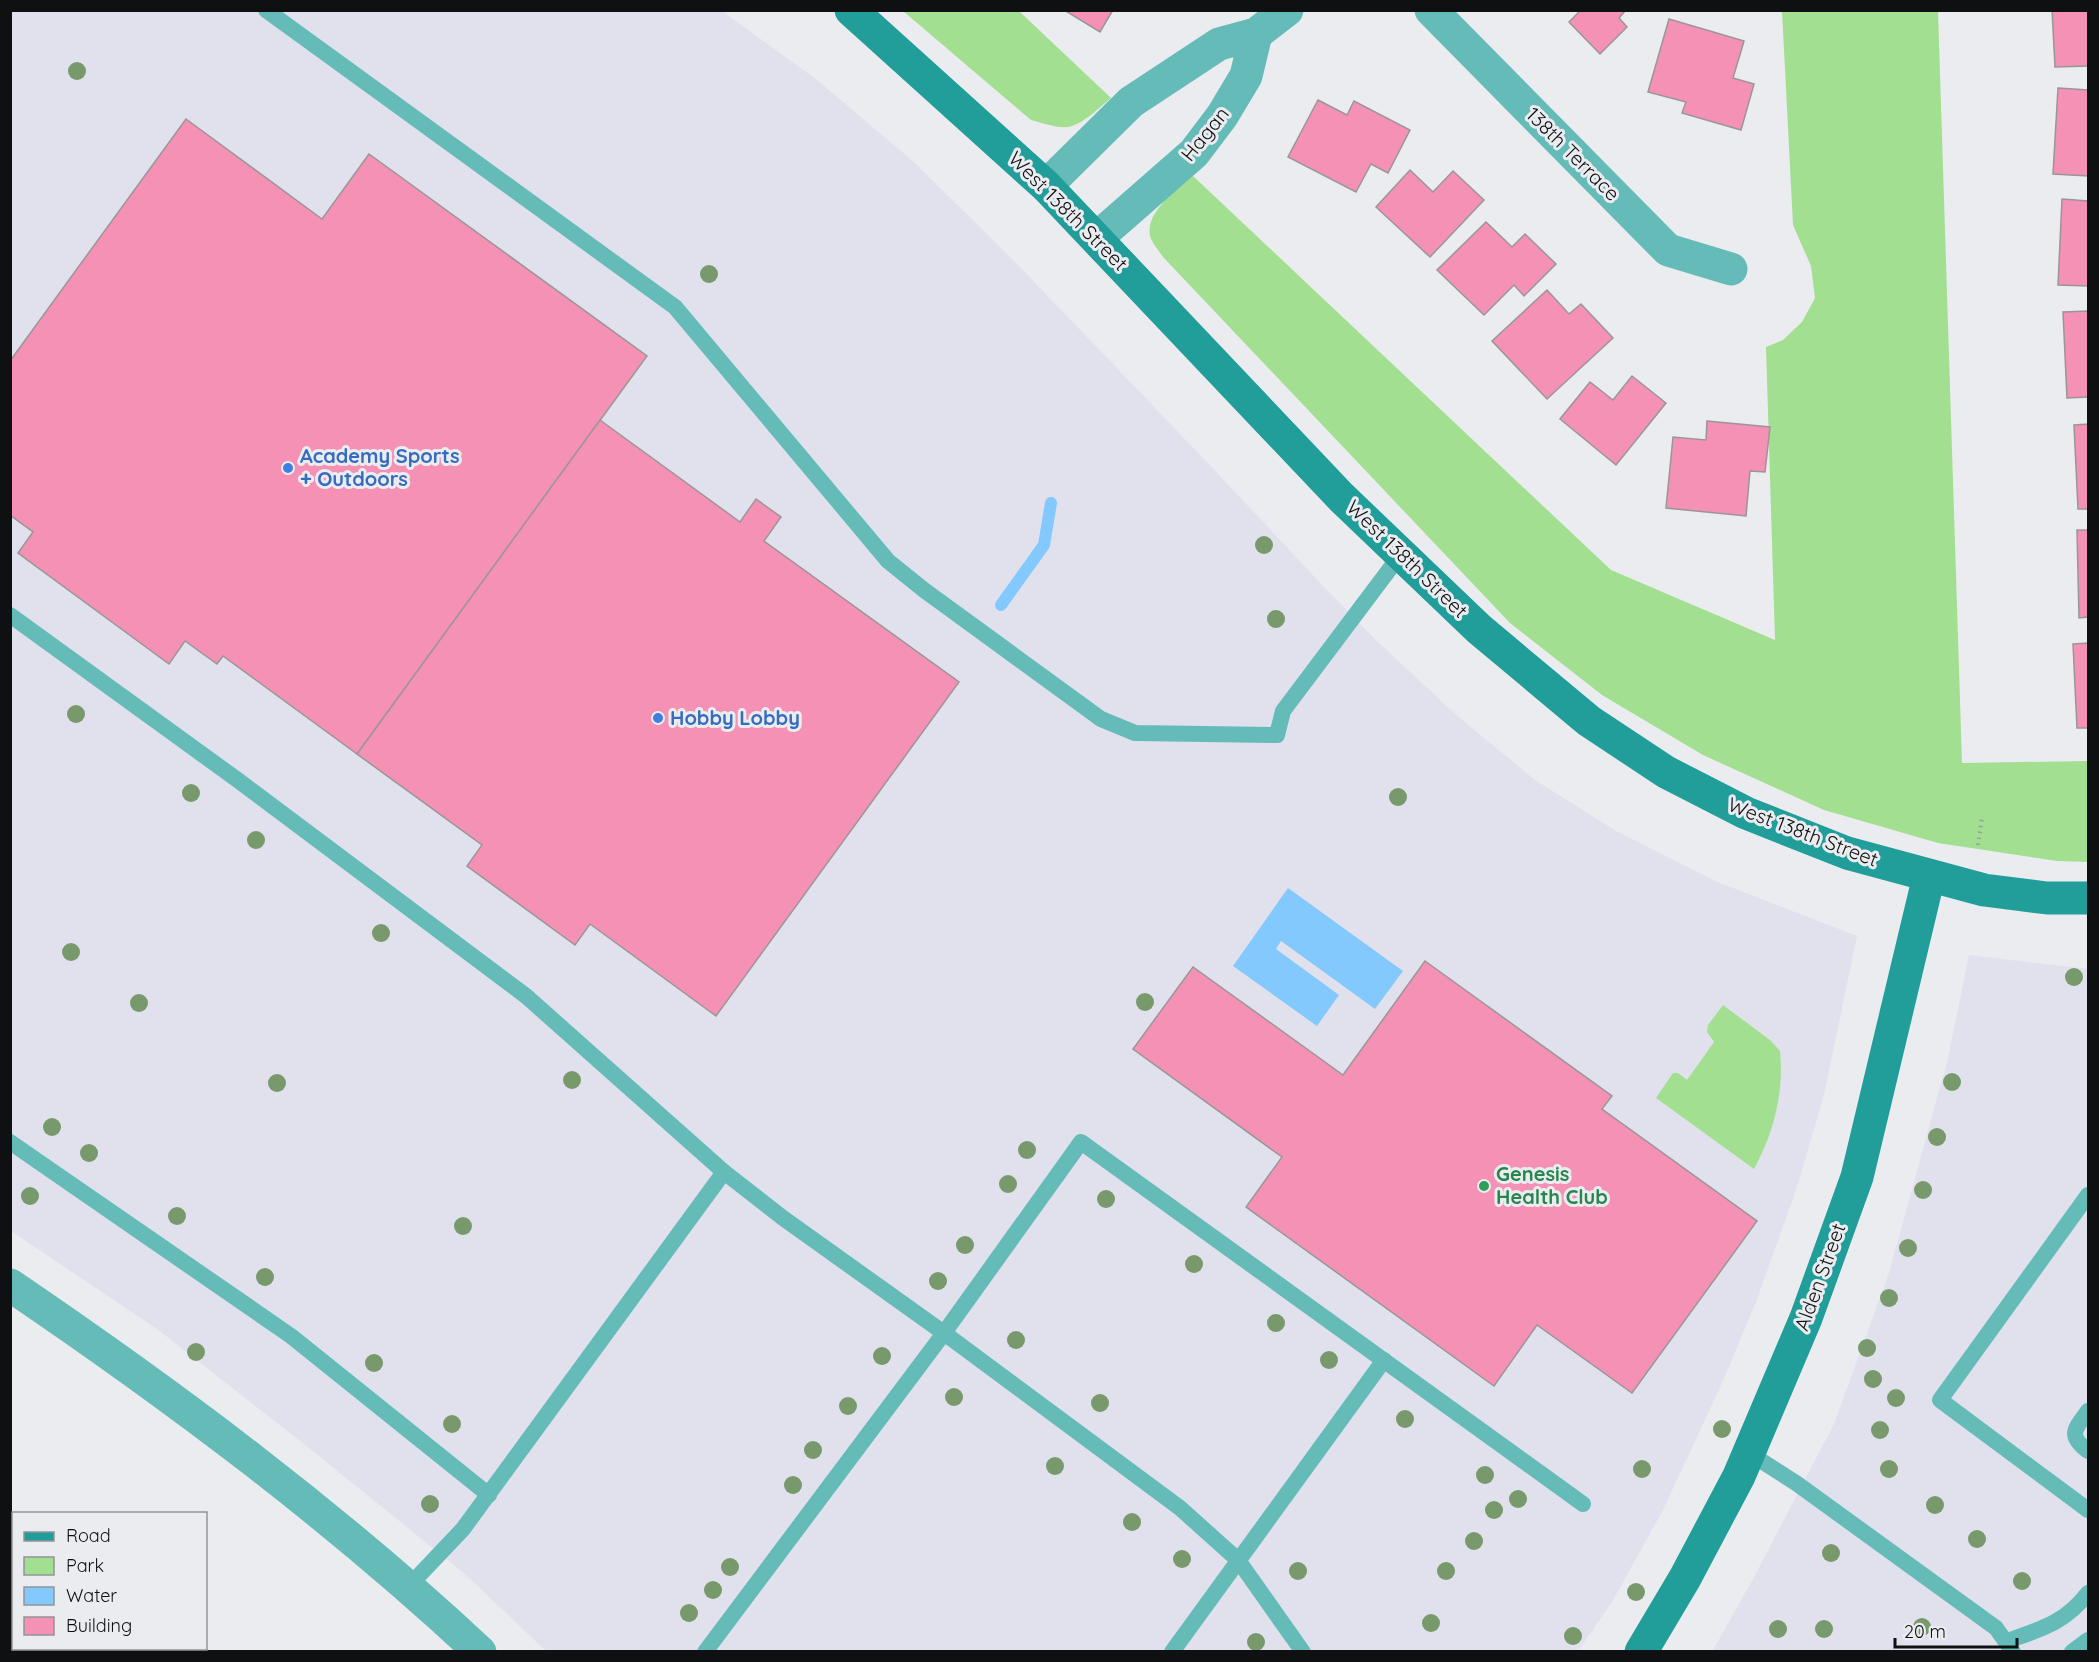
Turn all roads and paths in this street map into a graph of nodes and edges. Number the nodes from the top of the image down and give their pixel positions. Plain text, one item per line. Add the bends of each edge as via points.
1 (266, 10) edge
2 (851, 10) edge
3 (1287, 10) edge
4 (1431, 10) edge
5 (1256, 34) junction
6 (1046, 186) junction
7 (1097, 238) junction
8 (1731, 269) dead end
9 (1401, 554) junction
10 (10, 615) edge
11 (1982, 817) dead end
12 (1978, 845) dead end
13 (1929, 876) junction
14 (2088, 898) edge
15 (10, 1142) edge
16 (724, 1172) junction
17 (2088, 1195) edge
18 (10, 1285) edge
19 (944, 1333) junction
20 (1384, 1360) junction
21 (2088, 1411) edge
22 (2088, 1451) edge
23 (1749, 1453) junction
24 (489, 1495) junction
25 (1583, 1504) dead end
26 (2088, 1510) edge
27 (1238, 1560) junction
28 (409, 1586) junction
29 (2088, 1593) edge
30 (2088, 1640) edge
31 (2010, 1646) edge
32 (480, 1652) edge
33 (705, 1652) edge
34 (1172, 1652) edge
35 (1303, 1652) edge
36 (1641, 1652) edge
37 (2072, 1652) edge

1 - 9 lane via 675,307 888,561 1101,719 1135,733 1277,735 1283,711
2 - 6 street, West 138th Street
3 - 5 street
4 - 8 street, 138th Terrace via 1668,250
5 - 6 street via 1219,44 1131,102
5 - 7 street, Hagan via 1246,76 1194,153
6 - 7 street, West 138th Street
7 - 9 street, West 138th Street via 1341,497
9 - 13 street, West 138th Street via 1536,678 1589,721 1666,772 1746,813 1847,853
10 - 16 lane via 526,996
11 - 12 path
13 - 14 street, West 138th Street via 1984,890 2047,898
13 - 23 street, Alden Street via 1857,1178 1806,1318
15 - 24 lane via 291,1336
16 - 19 lane
16 - 24 lane
17 - 26 lane via 1940,1400
18 - 28 street via 120,1360 258,1463
19 - 20 lane via 1081,1142
19 - 27 lane via 1180,1508
19 - 33 lane
20 - 25 lane
20 - 27 lane
21 - 22 lane via 2074,1436
23 - 31 lane via 1996,1628
23 - 36 street, Alden Street via 1685,1578
24 - 28 lane via 464,1529
27 - 34 lane
27 - 35 lane
28 - 32 street
29 - 31 lane via 2053,1625
30 - 37 lane

